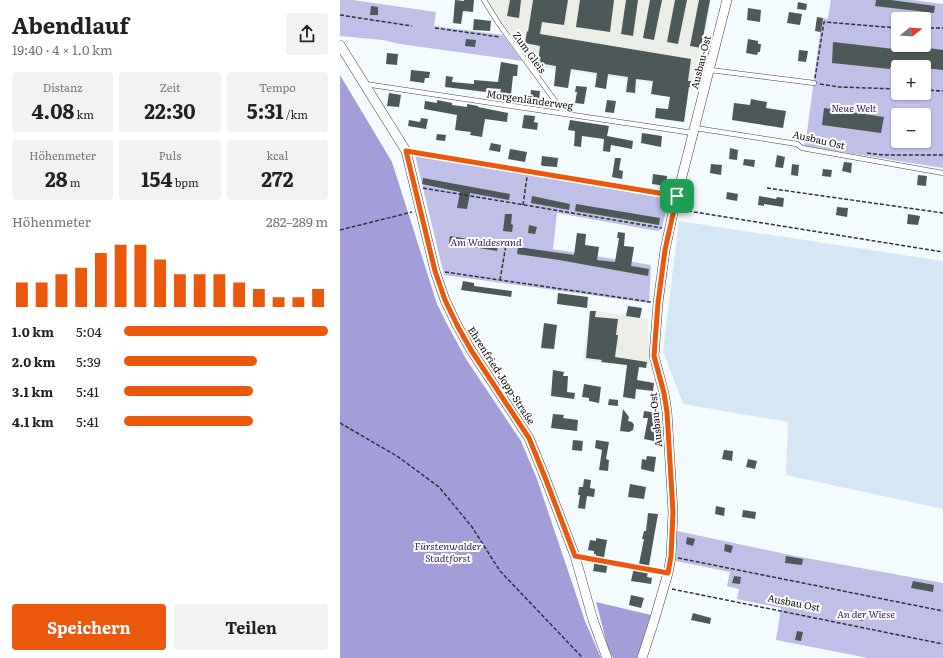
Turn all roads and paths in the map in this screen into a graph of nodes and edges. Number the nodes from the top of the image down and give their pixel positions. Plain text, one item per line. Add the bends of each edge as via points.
1 (484, 0) edge
2 (727, 0) edge
3 (340, 15) edge
4 (412, 26) dead end
5 (891, 27) edge
6 (435, 28) dead end
7 (931, 28) edge
8 (943, 28) edge
9 (509, 38) junction
10 (340, 45) edge
11 (710, 70) junction
12 (363, 84) junction
13 (814, 84) junction
14 (891, 89) edge
15 (931, 90) edge
16 (943, 91) edge
17 (564, 113) junction
18 (694, 131) junction
19 (406, 151) junction
20 (862, 152) dead end
21 (943, 155) edge
22 (528, 171) junction
23 (943, 173) edge
24 (415, 186) junction
25 (767, 188) dead end
26 (677, 196) junction
27 (523, 205) junction
28 (674, 208) junction
29 (420, 209) junction
30 (943, 213) edge
31 (340, 230) edge
32 (670, 230) junction
33 (507, 239) dead end
34 (943, 252) edge
35 (435, 271) junction
36 (500, 280) junction
37 (658, 303) junction
38 (340, 423) edge
39 (575, 556) junction
40 (671, 556) junction
41 (668, 573) junction
42 (664, 587) junction
43 (943, 611) edge
44 (943, 644) edge
45 (582, 658) edge
46 (607, 658) edge
47 (642, 658) edge

1 - 9 lane, Zum Gleis
2 - 11 street, Ausbau-Ost
3 - 4 path
5 - 13 path via 824,22
6 - 9 path
7 - 8 path
9 - 17 lane, Zum Gleis
10 - 12 street, Ehrenfried-Jopp-Straße
11 - 13 lane
11 - 18 street, Ausbau-Ost
12 - 17 lane, Morgenländerweg
12 - 19 street, Ehrenfried-Jopp-Straße
13 - 14 path
15 - 16 path
17 - 18 lane, Morgenländerweg
18 - 23 lane, Ausbau Ost via 797,144 802,148
18 - 26 street, Ausbau-Ost
19 - 22 lane
19 - 24 street, Ehrenfried-Jopp-Straße
20 - 21 path via 884,155
22 - 26 lane
22 - 27 path
24 - 27 path
24 - 29 street, Ehrenfried-Jopp-Straße
25 - 30 path
26 - 28 street, Ausbau-Ost
27 - 32 path
28 - 32 street, Ausbau-Ost
28 - 34 path
29 - 31 path
29 - 35 street, Ehrenfried-Jopp-Straße
32 - 37 street, Ausbau-Ost
33 - 36 path
35 - 36 path
35 - 39 street, Ehrenfried-Jopp-Straße via 445,300 471,350 529,438
36 - 37 path
37 - 40 street, Ausbau-Ost via 654,356 667,412 673,512
38 - 45 path via 397,456 439,487 472,527 500,571
39 - 41 path
39 - 46 street, Ehrenfried-Jopp-Straße
40 - 41 street, Ausbau-Ost
40 - 43 path
41 - 42 street, Ausbau-Ost
42 - 44 path, Ausbau Ost
42 - 47 street, Ausbau-Ost

